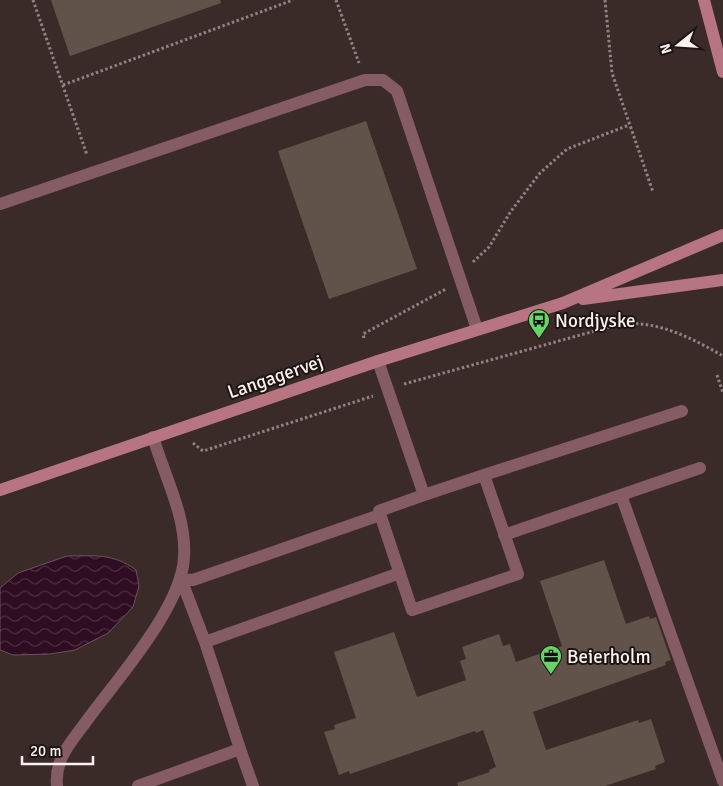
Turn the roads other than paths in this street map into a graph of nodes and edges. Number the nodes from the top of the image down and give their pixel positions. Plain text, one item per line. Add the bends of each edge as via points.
1 (704, 0) edge
2 (723, 72) edge
3 (0, 204) edge
4 (723, 235) edge
5 (723, 280) edge
6 (563, 303) junction
7 (478, 329) junction
8 (378, 361) junction
9 (682, 412) dead end
10 (153, 437) junction
11 (700, 468) dead end
12 (484, 475) junction
13 (0, 490) edge
14 (424, 495) junction
15 (621, 495) junction
16 (380, 515) junction
17 (504, 535) junction
18 (400, 573) junction
19 (181, 579) junction
20 (205, 642) junction
21 (240, 749) junction
22 (723, 781) edge
23 (57, 786) edge
24 (138, 786) edge
25 (253, 786) edge

1 - 2 street
3 - 7 lane via 365,80 383,80 398,91
4 - 6 street, Langagervej
5 - 6 street, Langagervej
6 - 7 street, Langagervej
7 - 8 street, Langagervej
8 - 10 street, Langagervej
8 - 14 lane
9 - 12 lane
10 - 13 street, Langagervej
10 - 19 lane via 182,525 184,557
11 - 15 lane
12 - 14 lane
12 - 17 lane
14 - 16 lane via 379,511
15 - 17 lane
15 - 22 lane
16 - 18 lane
16 - 19 lane via 193,580
17 - 18 lane via 518,574 412,610
18 - 20 lane
19 - 20 lane
19 - 23 lane via 168,608 61,755
20 - 21 lane
21 - 24 lane
21 - 25 lane

